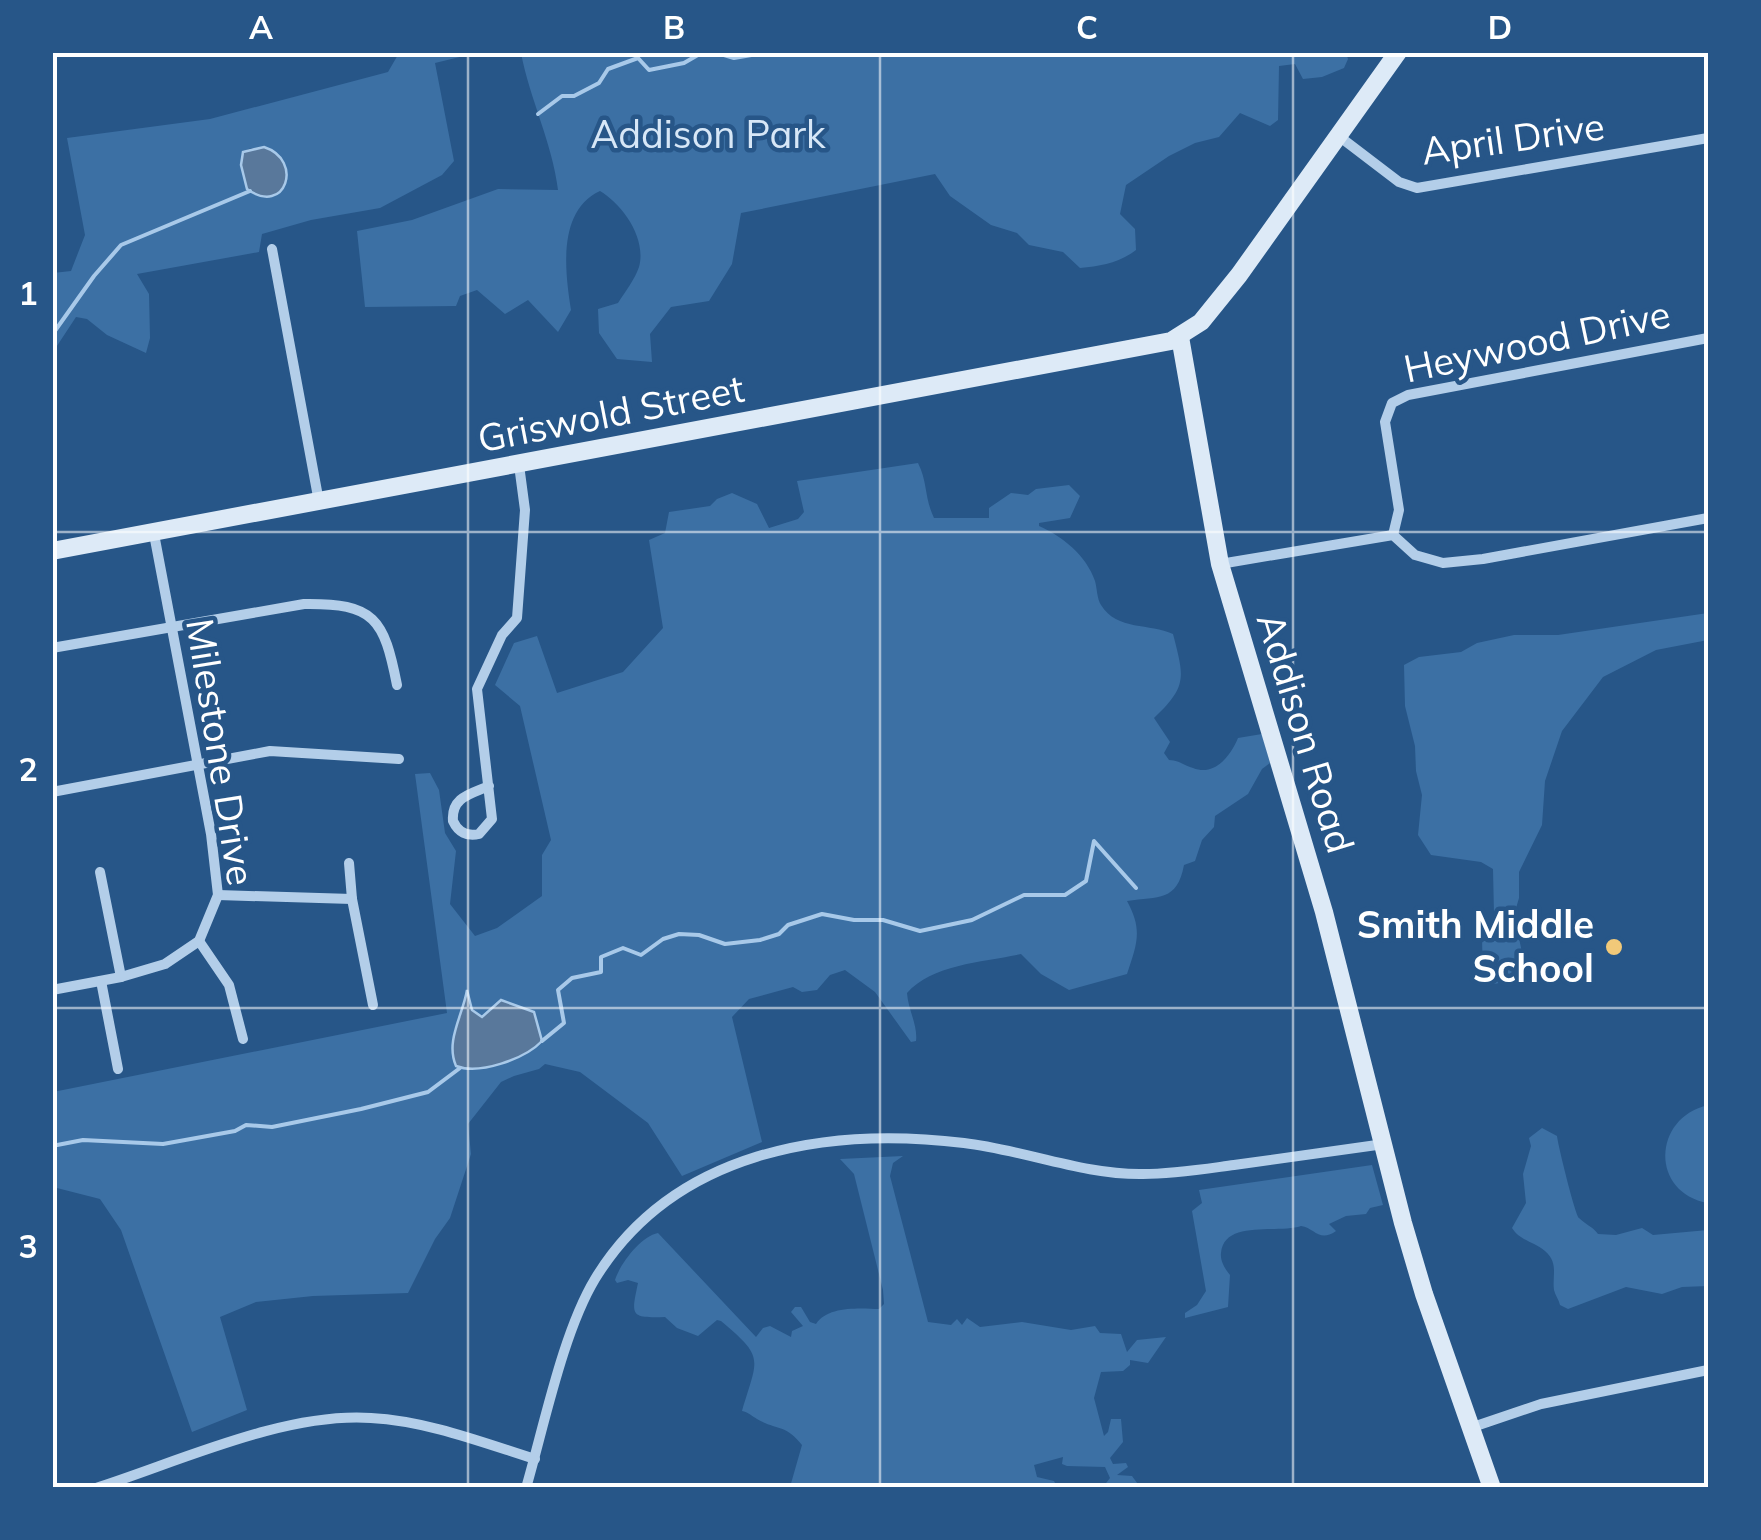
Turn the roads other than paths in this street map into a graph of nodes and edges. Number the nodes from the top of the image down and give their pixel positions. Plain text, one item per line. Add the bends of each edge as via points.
1 (1398, 52) edge
2 (1340, 137) junction
3 (1708, 138) edge
4 (272, 249) dead end
5 (1180, 337) junction
6 (1708, 338) edge
7 (520, 464) junction
8 (319, 502) junction
9 (1708, 518) edge
10 (154, 534) junction
11 (1394, 535) junction
12 (52, 551) edge
13 (1220, 564) junction
14 (171, 628) junction
15 (52, 648) edge
16 (397, 685) dead end
17 (399, 759) dead end
18 (197, 764) junction
19 (489, 786) junction
20 (52, 792) edge
21 (349, 862) dead end
22 (100, 872) dead end
23 (218, 896) junction
24 (352, 899) junction
25 (199, 941) junction
26 (121, 978) junction
27 (101, 981) junction
28 (52, 990) edge
29 (373, 1005) dead end
30 (243, 1039) dead end
31 (118, 1069) dead end
32 (1384, 1144) junction
33 (1708, 1370) edge
34 (1470, 1428) junction
35 (534, 1459) junction
36 (96, 1488) edge
37 (526, 1488) edge
38 (1492, 1488) edge

1 - 2 main road
2 - 3 street, April Drive via 1417,188
2 - 5 main road via 1214,306
4 - 8 street
5 - 7 main road, Griswold Street
5 - 13 main road, Addison Road
6 - 11 street, Heywood Drive via 1392,403 1385,422 1399,510
7 - 8 main road, Griswold Street
7 - 19 street via 525,510 517,618 477,689
8 - 10 main road, Griswold Street
9 - 11 street via 1443,563 1415,555
10 - 12 main road, Griswold Street
10 - 14 street, Milestone Drive
11 - 13 street
13 - 32 main road, Addison Road via 1314,874
14 - 15 street
14 - 16 street via 304,604 341,604 362,611 388,640
14 - 18 street, Milestone Drive
17 - 18 street via 270,751
18 - 20 street
18 - 23 street, Milestone Drive
19 - 19 street via 454,805 460,831 475,835 490,824
21 - 24 street
22 - 26 street
23 - 24 street
23 - 25 street, Milestone Drive
24 - 29 street
25 - 26 street, Milestone Drive via 164,964
25 - 30 street via 229,984
26 - 27 street, Milestone Drive
27 - 28 street, Milestone Drive
27 - 31 street
32 - 34 main road, Addison Road
32 - 35 street via 1141,1174 919,1139 815,1142 750,1156 704,1175 662,1204 604,1266 575,1324
33 - 34 street via 1542,1404
34 - 38 main road, Addison Road
35 - 36 street via 402,1421 335,1418 279,1428
35 - 37 street

